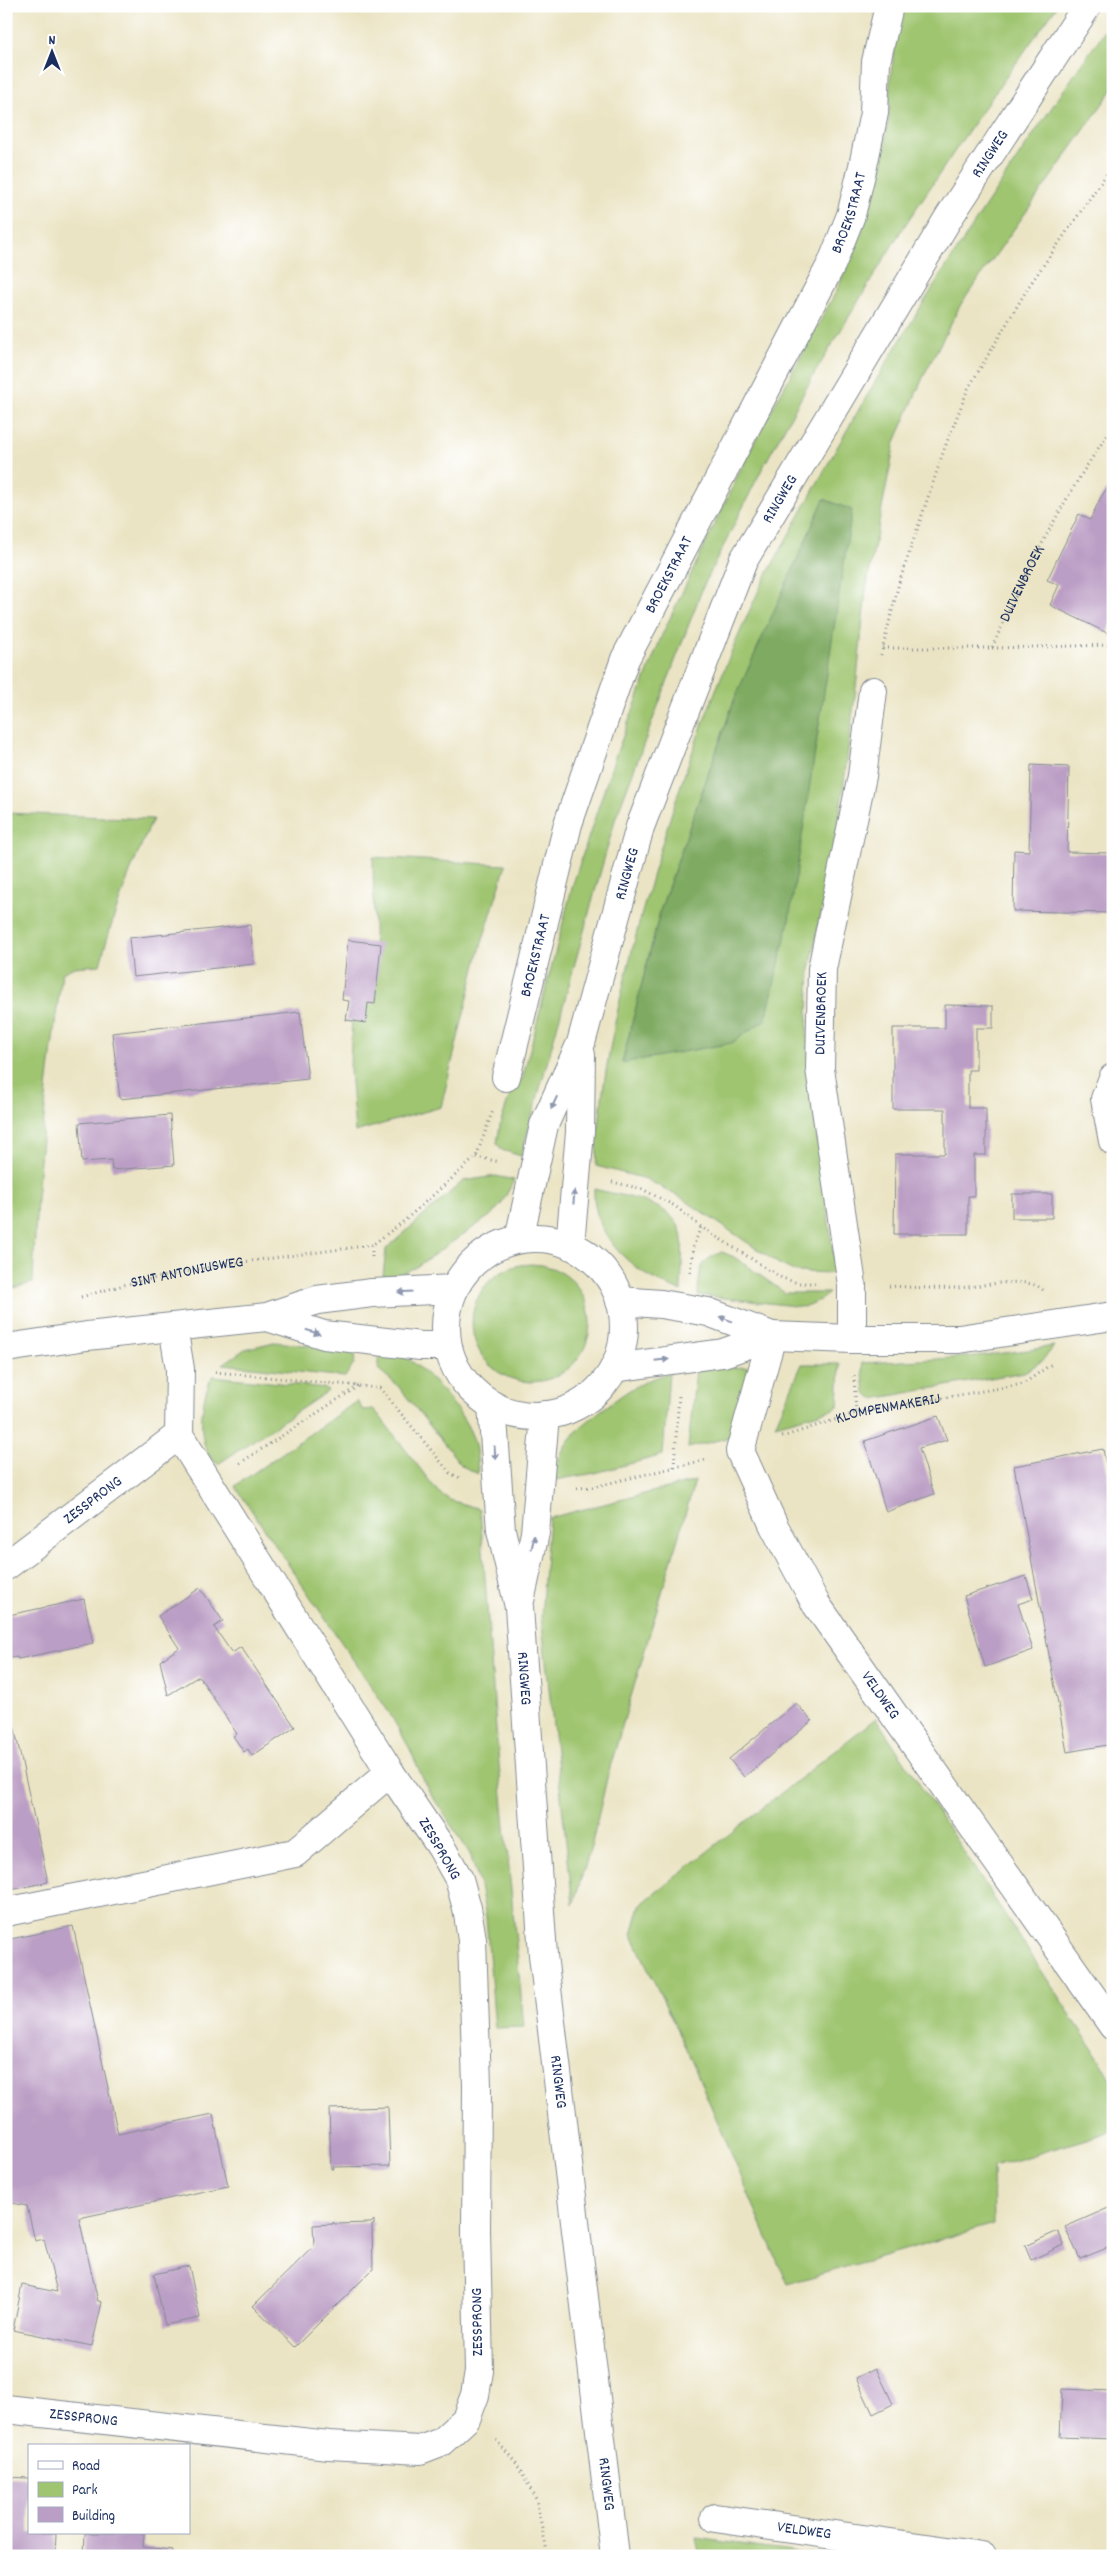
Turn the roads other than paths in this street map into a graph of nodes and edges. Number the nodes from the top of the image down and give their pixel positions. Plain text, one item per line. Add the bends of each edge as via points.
1 (889, 6) edge
2 (1087, 6) edge
3 (873, 692) dead end
4 (581, 1043) junction
5 (506, 1077) road end
6 (1113, 1078) edge
7 (1113, 1141) edge
8 (520, 1239) junction
9 (570, 1245) junction
10 (454, 1289) junction
11 (620, 1301) junction
12 (1113, 1316) edge
13 (267, 1317) junction
14 (173, 1327) junction
15 (772, 1336) junction
16 (852, 1339) junction
17 (447, 1346) junction
18 (6, 1348) edge
19 (614, 1368) junction
20 (492, 1405) junction
21 (545, 1415) junction
22 (179, 1435) junction
23 (6, 1566) edge
24 (519, 1607) junction
25 (390, 1772) junction
26 (6, 1912) edge
27 (1113, 2026) edge
28 (6, 2409) edge
29 (715, 2518) dead end
30 (615, 2556) edge
31 (982, 2556) edge

1 - 5 street, BROEKSTRAAT via 876,62 874,113 851,215 832,263 625,659 568,824
2 - 4 street, RINGWEG via 949,217 743,562 640,827
3 - 16 street, DUIVENBROEK via 862,776 822,969 820,1068 852,1285
4 -> 8 street, RINGWEG via 544,1125
9 -> 4 street, RINGWEG via 580,1132
6 - 7 street via 1105,1099
8 - 9 street via 548,1239
8 - 10 street via 498,1245 481,1255 465,1270
9 - 11 street via 605,1272
10 -> 13 street via 372,1293 317,1300
10 - 17 street via 446,1317
15 -> 11 street via 708,1312
11 - 19 street via 624,1335
12 - 16 street via 959,1338
13 - 14 street
13 -> 17 street via 324,1335
14 - 18 street
14 - 22 street via 180,1369
15 - 16 street
19 -> 15 street via 723,1353
15 - 27 street, VELDWEG via 740,1451 774,1526 816,1604
17 - 20 street via 463,1380
19 - 21 street via 604,1382 578,1405
20 - 21 street via 519,1414
20 -> 24 street, RINGWEG via 501,1530
24 -> 21 street, RINGWEG via 535,1533
22 - 23 street, ZESSPRONG
22 - 25 street, ZESSPRONG
24 - 30 street, RINGWEG via 543,1955
25 - 26 street via 294,1853
25 - 28 street, ZESSPRONG via 441,1847 458,1879 468,1908 472,1940 477,2085 479,2370 475,2395 466,2419 441,2442 420,2450 394,2450
29 - 31 street, VELDWEG

